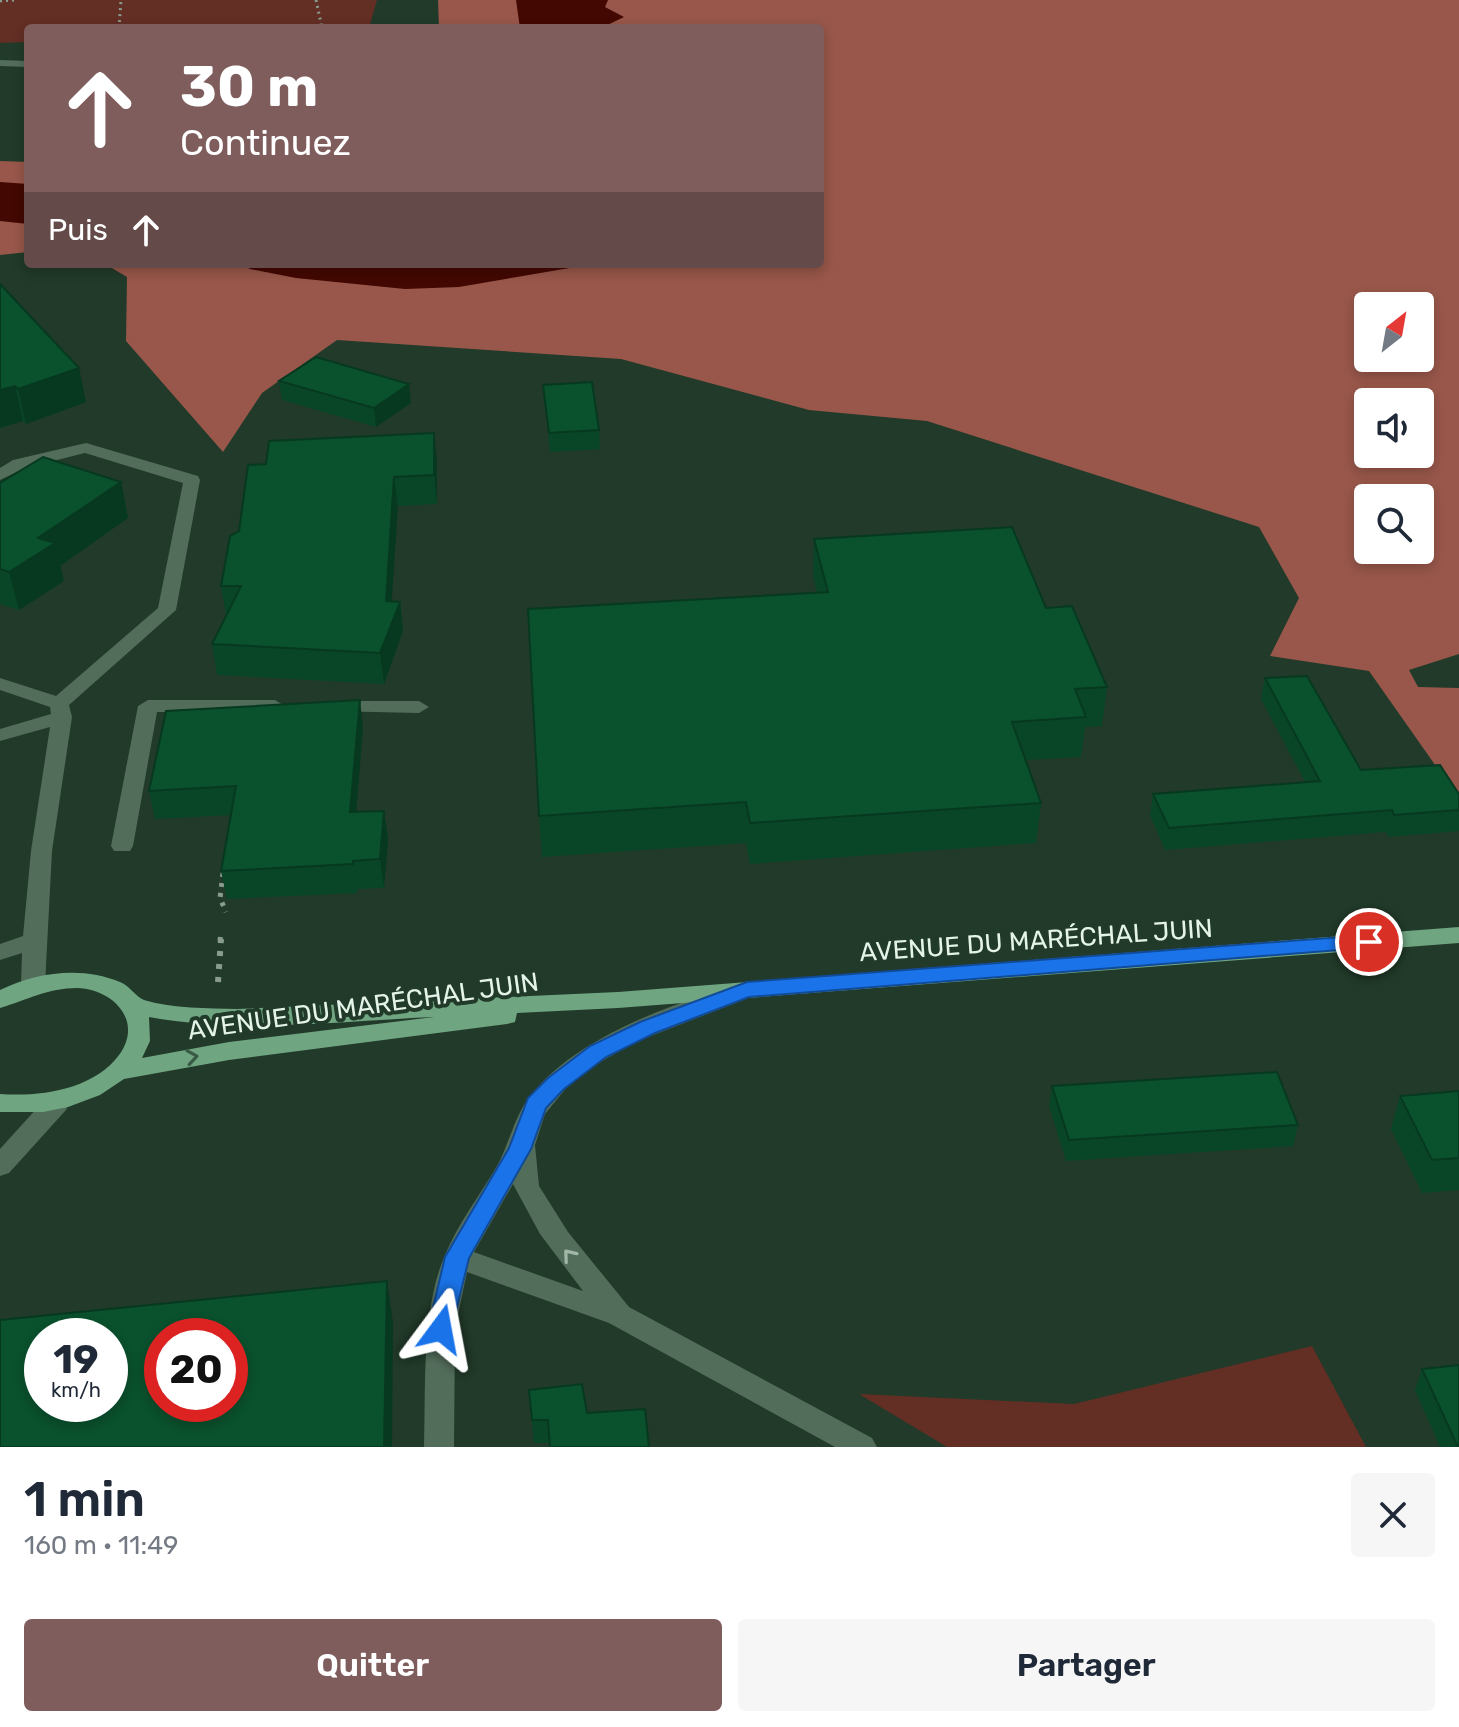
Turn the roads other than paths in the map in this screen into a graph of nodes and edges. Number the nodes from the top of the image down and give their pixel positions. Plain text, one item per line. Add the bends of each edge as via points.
1 (0, 63) edge
2 (24, 64) edge
3 (0, 475) edge
4 (0, 684) edge
5 (419, 707) dead end
6 (60, 711) junction
7 (0, 735) edge
8 (122, 846) dead end
9 (1459, 935) edge
10 (32, 941) junction
11 (0, 952) edge
12 (33, 985) junction
13 (747, 990) junction
14 (0, 1000) edge
15 (618, 1000) junction
16 (133, 1006) junction
17 (115, 1072) junction
18 (0, 1103) edge
19 (57, 1103) junction
20 (520, 1149) junction
21 (0, 1166) edge
22 (457, 1257) junction
23 (619, 1315) junction
24 (853, 1445) edge
25 (439, 1447) edge

1 - 2 street
3 - 6 street via 19,464 86,448 192,480 167,610
4 - 6 street
5 - 8 street via 148,706
6 - 7 street
6 - 10 street
9 - 13 main road, AVENUE DU MARÉCHAL JUIN
10 - 11 street
10 - 12 street
12 - 14 main road
12 - 16 main road via 82,980 104,984
13 - 15 main road, AVENUE DU MARÉCHAL JUIN
13 - 20 street via 647,1027 598,1052 536,1104
15 - 16 main road, AVENUE DU MARÉCHAL JUIN via 237,1017
17 -> 15 main road, AVENUE DU MARÉCHAL JUIN via 229,1051
16 - 17 main road via 138,1038
17 - 19 main road via 79,1096
18 - 19 main road
19 - 21 street
20 - 22 street
23 -> 20 street via 560,1244 526,1188
22 - 23 street
22 - 25 street via 441,1329
23 - 24 street

